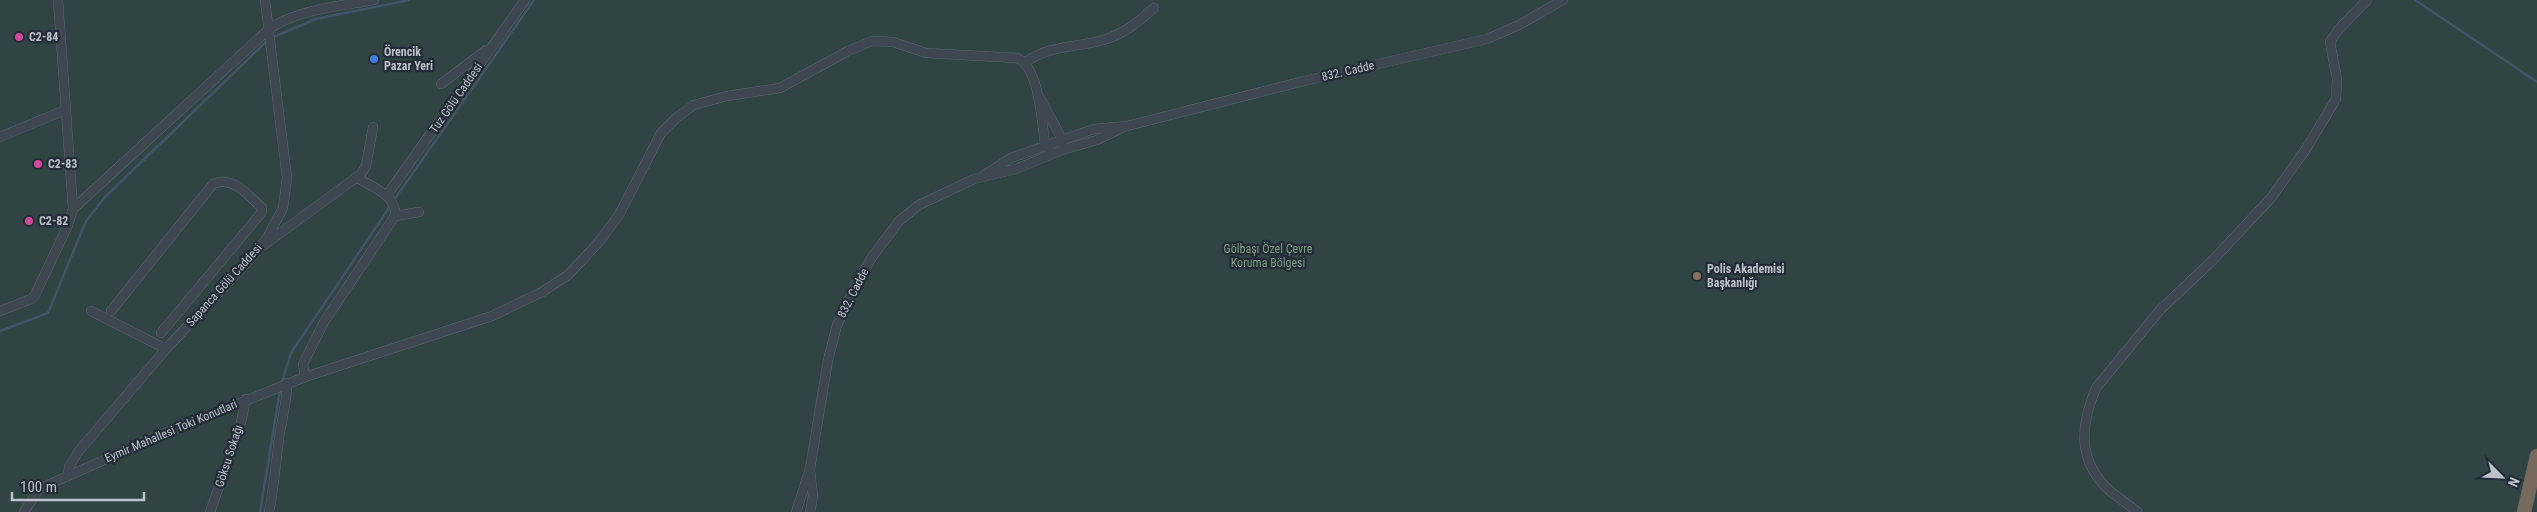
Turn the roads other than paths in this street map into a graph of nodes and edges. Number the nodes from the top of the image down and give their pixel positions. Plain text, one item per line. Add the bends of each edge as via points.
1 (58, 0) edge
2 (265, 0) edge
3 (374, 0) edge
4 (525, 0) edge
5 (1563, 0) edge
6 (2367, 0) edge
7 (1154, 8) dead end
8 (270, 36) junction
9 (494, 44) junction
10 (1026, 62) junction
11 (441, 84) dead end
12 (1036, 91) junction
13 (65, 110) junction
14 (1127, 126) junction
15 (373, 127) dead end
16 (0, 137) edge
17 (1062, 138) junction
18 (1045, 144) junction
19 (1062, 150) junction
20 (1051, 154) junction
21 (983, 176) junction
22 (356, 178) junction
23 (392, 204) junction
24 (73, 209) junction
25 (419, 212) dead end
26 (257, 250) junction
27 (210, 275) junction
28 (224, 287) junction
29 (0, 311) edge
30 (91, 311) dead end
31 (111, 311) dead end
32 (161, 334) dead end
33 (166, 349) junction
34 (304, 377) junction
35 (287, 383) junction
36 (246, 399) junction
37 (2537, 456) edge
38 (810, 469) junction
39 (68, 476) junction
40 (24, 512) edge
41 (210, 512) edge
42 (270, 512) edge
43 (796, 512) edge
44 (810, 512) edge
45 (2138, 512) edge
46 (2524, 512) edge

1 - 13 street
2 - 8 street, Sapanca Gölü Caddesi
3 - 8 street via 286,21
4 - 9 street, Tuz Gölü Caddesi
5 - 14 street, 832. Cadde via 1487,39
6 - 45 street via 2330,42 2337,79 2336,99 2272,198 2160,310 2096,388 2083,436 2090,467 2110,490
7 - 10 street via 1130,29 1102,41 1038,54
8 - 24 street
8 - 26 street, Sapanca Gölü Caddesi via 282,126 286,195 276,222
9 - 11 street
9 - 23 street, Tuz Gölü Caddesi
10 - 12 street
10 - 34 street, Eymir Mahallesi Toki Konutlari via 1017,58 926,53 893,42 872,41 848,50 780,88 694,105 661,133 619,214 598,244 584,261 556,283 492,316
12 - 17 street
12 - 18 street
13 - 16 street
13 - 24 street
14 - 17 street, 832. Cadde via 1094,129
14 - 19 street, 832. Cadde via 1097,140
15 - 22 street via 366,166
17 - 18 street, 832. Cadde
17 - 19 street
18 - 20 street
18 - 21 street, 832. Cadde via 1011,158
19 - 20 street, 832. Cadde
20 - 21 street, 832. Cadde via 1016,169
21 - 38 street, 832. Cadde via 908,212 890,232 856,285 832,343
22 - 23 street
22 - 26 street
23 - 25 street
23 - 34 street, Tuz Gölü Caddesi via 324,322 303,364
24 - 29 street via 37,291 31,299
26 - 28 street, Sapanca Gölü Caddesi
27 - 28 street
27 - 31 street via 263,210 229,182 213,184
27 - 32 street
28 - 33 street, Sapanca Gölü Caddesi
30 - 33 street
33 - 39 street, Sapanca Gölü Caddesi via 78,452 69,467
34 - 35 street, Eymir Mahallesi Toki Konutlari
35 - 36 street, Eymir Mahallesi Toki Konutlari
35 - 42 street
36 - 39 street, Eymir Mahallesi Toki Konutlari
36 - 41 street, Göksu Sokağı via 240,427
37 - 46 highway
38 - 43 street, 832. Cadde
38 - 44 street, 832. Cadde via 813,496
39 - 40 street via 39,490

